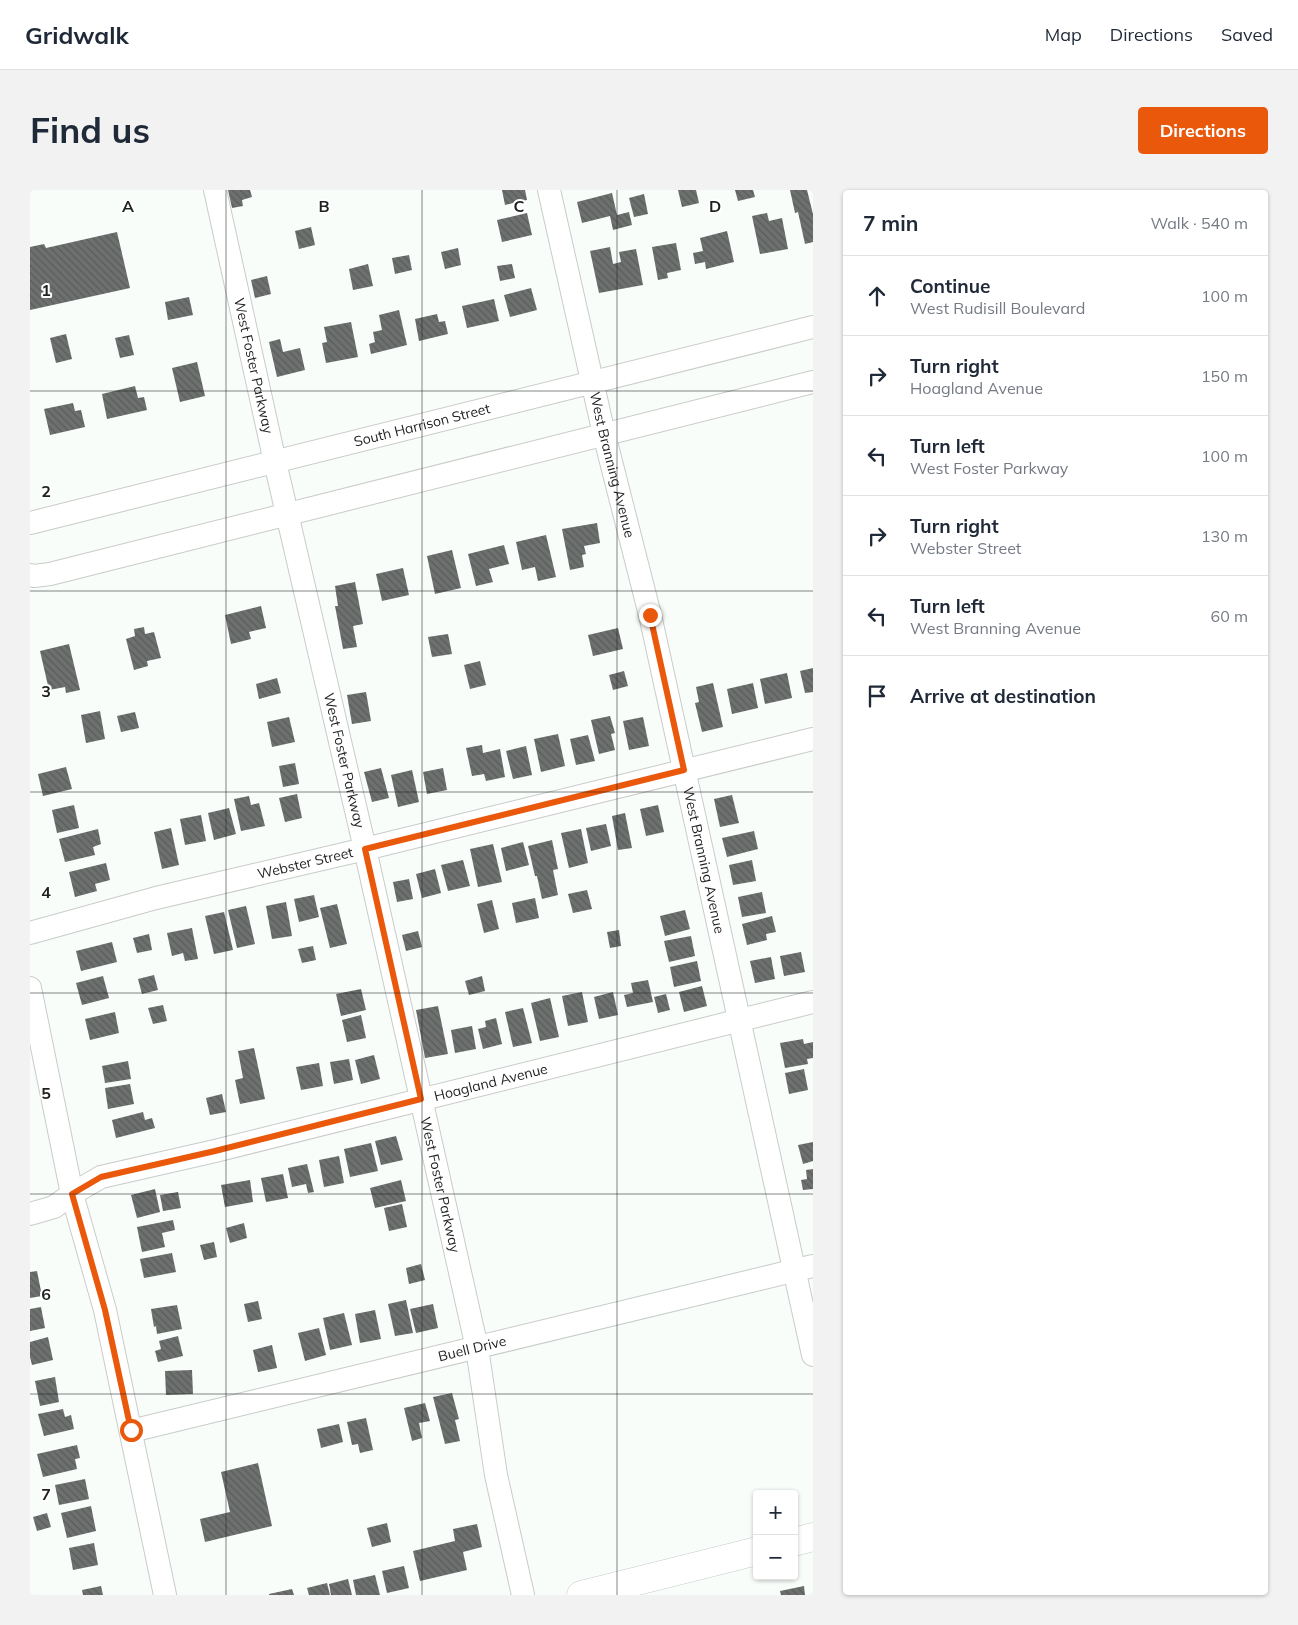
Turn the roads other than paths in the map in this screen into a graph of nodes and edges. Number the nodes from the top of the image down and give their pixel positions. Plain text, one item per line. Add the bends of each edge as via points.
1 (215, 190) edge
2 (549, 190) edge
3 (813, 327) edge
4 (593, 382) junction
5 (813, 382) edge
6 (604, 434) junction
7 (275, 462) junction
8 (288, 514) junction
9 (30, 523) edge
10 (30, 575) edge
11 (813, 739) edge
12 (684, 770) junction
13 (365, 849) junction
14 (30, 933) edge
15 (30, 988) edge
16 (813, 1002) edge
17 (739, 1021) junction
18 (421, 1099) junction
19 (72, 1194) junction
20 (30, 1214) edge
21 (804, 1268) edge
22 (477, 1348) junction
23 (813, 1355) edge
24 (131, 1430) junction
25 (813, 1537) edge
26 (798, 1541) edge
27 (753, 1552) edge
28 (165, 1595) edge
29 (523, 1595) edge
30 (581, 1595) edge

1 - 7 street, West Foster Parkway
2 - 4 street, West Branning Avenue
3 - 4 street, South Harrison Street
4 - 6 street, West Branning Avenue
4 - 7 street, South Harrison Street
5 - 6 street
6 - 8 street
6 - 12 street, West Branning Avenue via 650,615
7 - 8 street, West Foster Parkway
7 - 9 street, South Harrison Street
8 - 10 street via 50,574
8 - 13 street, West Foster Parkway
11 - 12 street, Webster Street
12 - 13 street, Webster Street
12 - 17 street, West Branning Avenue
13 - 14 street, Webster Street via 156,898
13 - 18 street, West Foster Parkway
15 - 19 street
16 - 17 street, Hoagland Avenue
17 - 18 street, Hoagland Avenue
17 - 21 street, West Branning Avenue
18 - 19 street, Hoagland Avenue via 101,1177
18 - 22 street, West Foster Parkway
19 - 20 street, Hoagland Avenue via 54,1207
19 - 24 street via 105,1310
21 - 22 street, Buell Drive
21 - 23 street, West Branning Avenue
22 - 24 street, Buell Drive
22 - 29 street, West Foster Parkway via 496,1475
24 - 28 street
25 - 26 main road
27 - 30 main road

